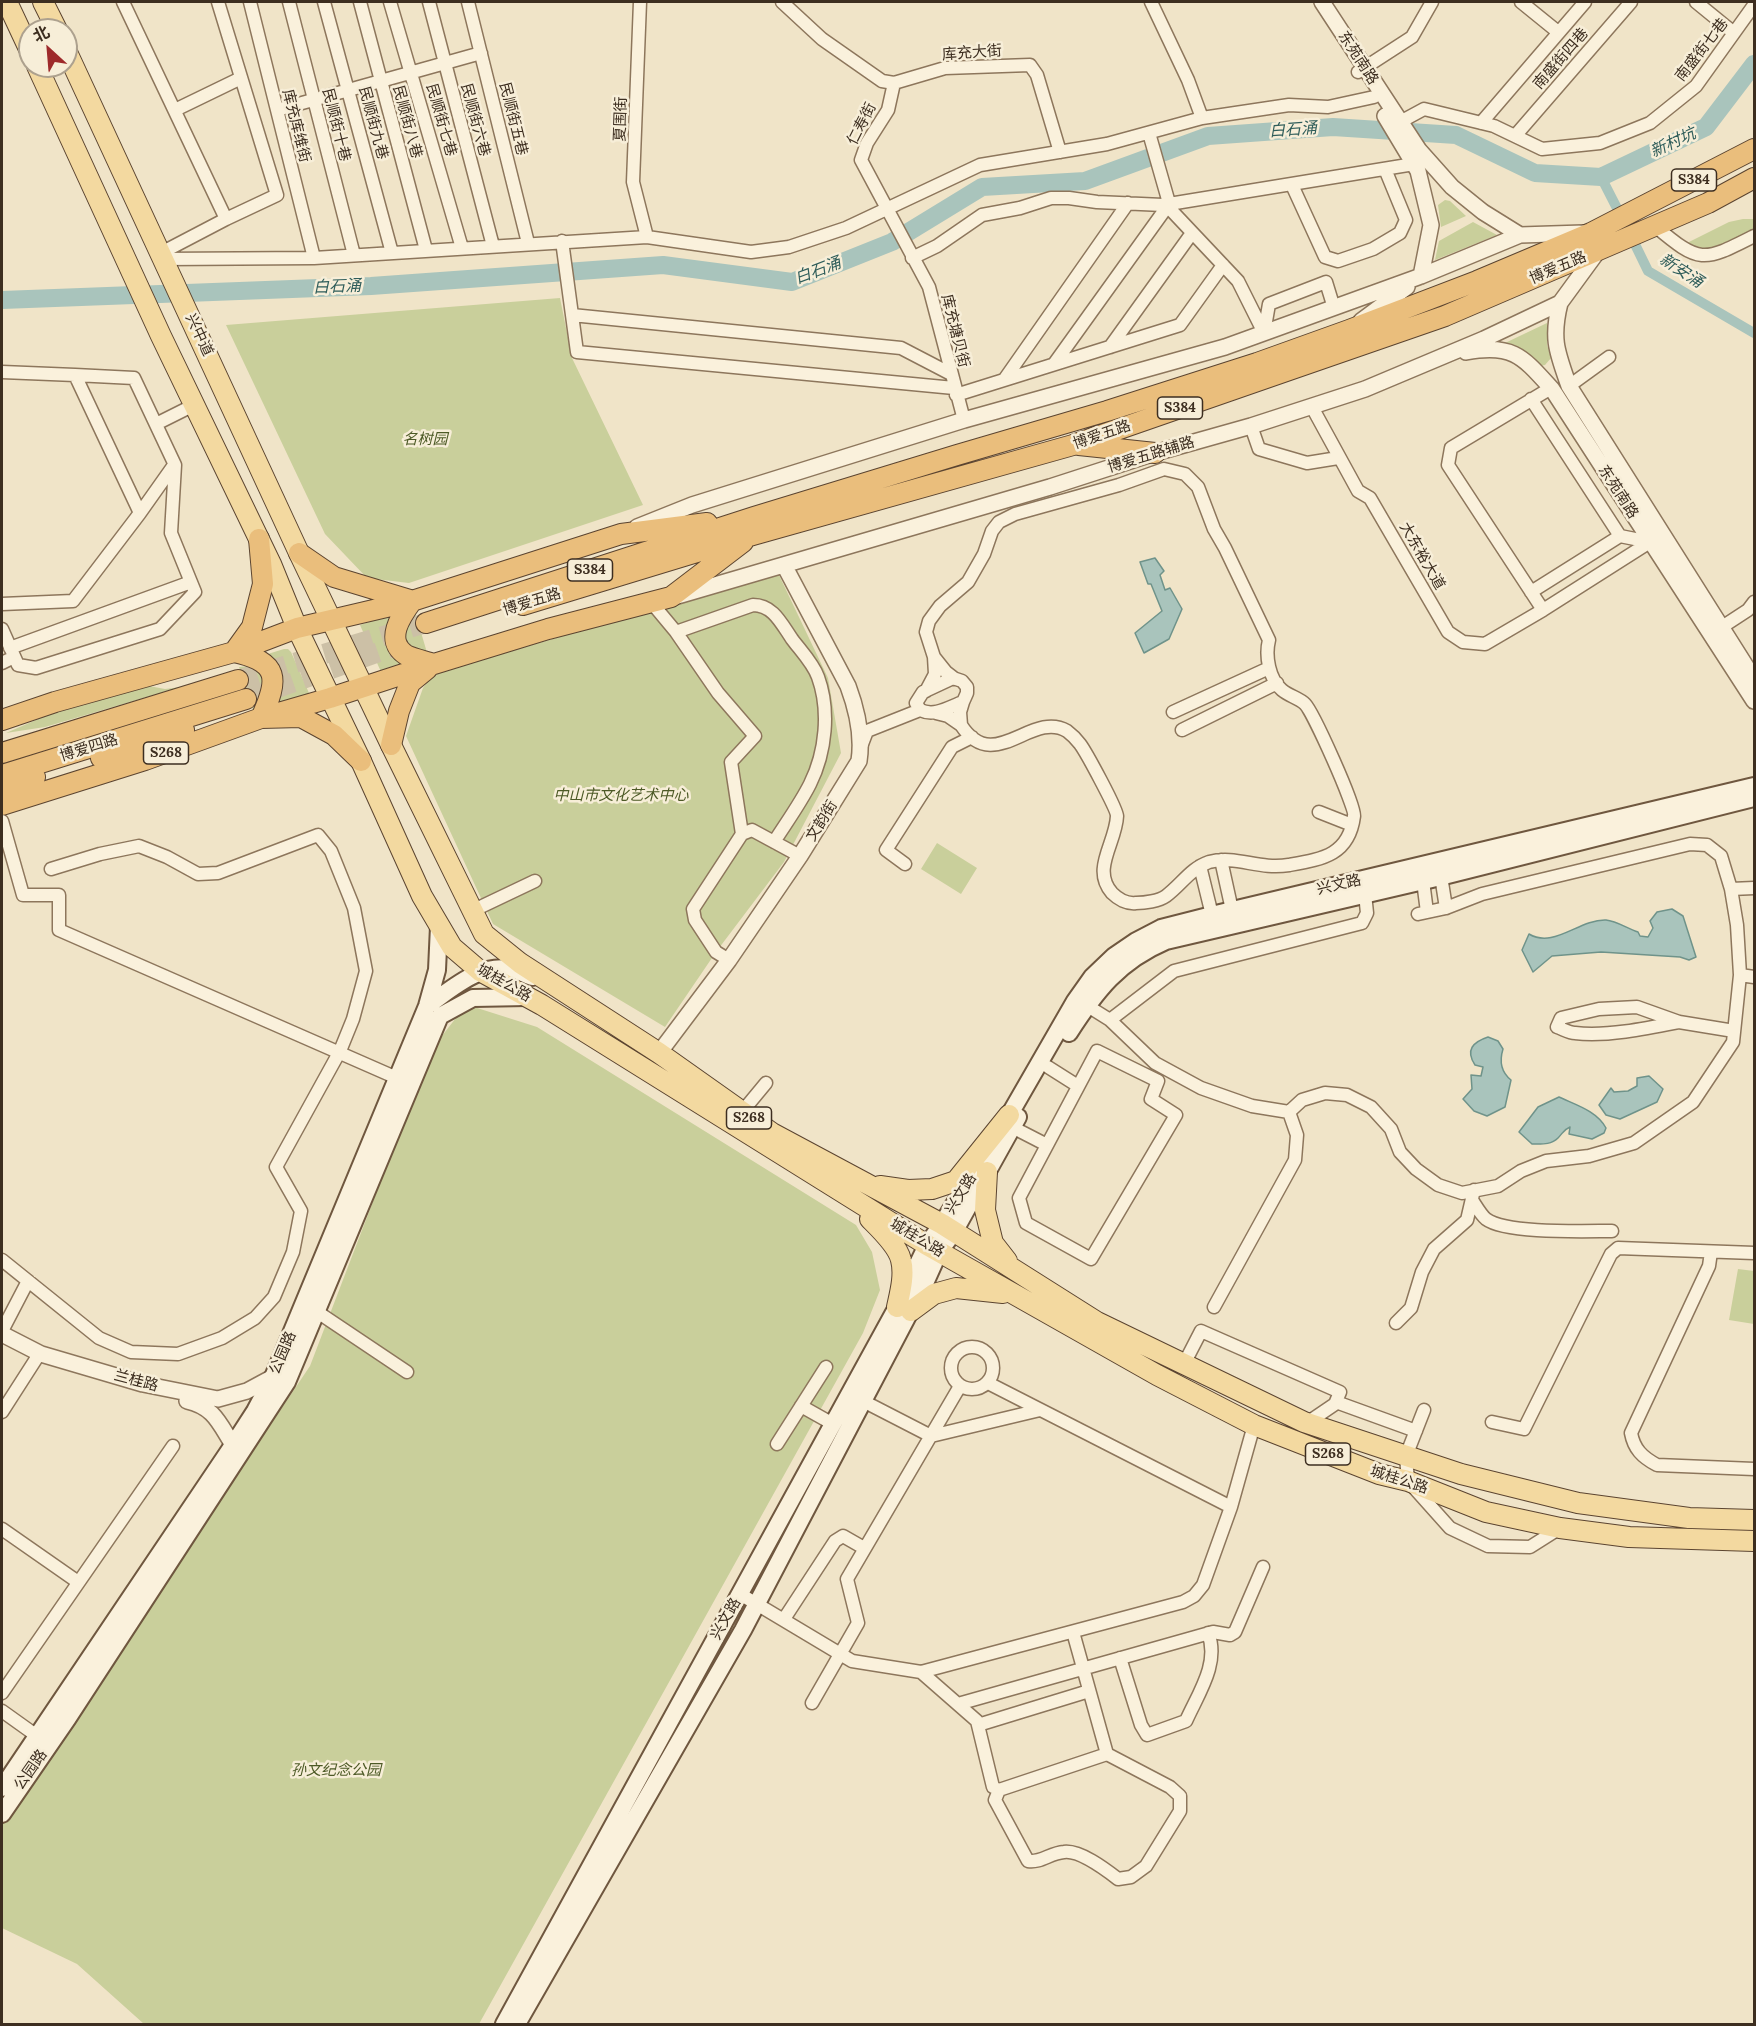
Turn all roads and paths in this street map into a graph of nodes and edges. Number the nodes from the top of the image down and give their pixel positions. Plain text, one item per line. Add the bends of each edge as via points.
1 (7, 2) edge
2 (43, 2) edge
3 (123, 2) edge
4 (218, 2) edge
5 (250, 2) edge
6 (289, 2) edge
7 (324, 2) edge
8 (360, 2) edge
9 (390, 2) edge
10 (429, 2) edge
11 (468, 2) edge
12 (640, 2) edge
13 (782, 2) edge
14 (1151, 2) edge
15 (1314, 2) edge
16 (1322, 2) edge
17 (1432, 2) edge
18 (1521, 2) edge
19 (1585, 2) edge
20 (1630, 2) edge
21 (1696, 2) edge
22 (1755, 5) edge
23 (51, 18) edge
24 (18, 25) edge
25 (1558, 32) junction
26 (1734, 33) junction
27 (481, 53) junction
28 (445, 63) junction
29 (1361, 70) junction
30 (411, 72) junction
31 (78, 76) edge
32 (43, 78) edge
33 (242, 78) junction
34 (381, 81) junction
35 (894, 83) junction
36 (348, 90) junction
37 (1374, 97) junction
38 (314, 99) junction
39 (175, 110) junction
40 (277, 110) junction
41 (1393, 116) junction
42 (1202, 118) junction
43 (1481, 123) junction
44 (1515, 136) junction
45 (1151, 139) junction
46 (1755, 149) edge
47 (1060, 152) junction
48 (1415, 158) junction
49 (1385, 169) junction
50 (1755, 178) edge
51 (1292, 185) junction
52 (1128, 203) junction
53 (1169, 204) junction
54 (887, 209) junction
55 (226, 219) junction
56 (1648, 229) junction
57 (1590, 232) junction
58 (1192, 233) junction
59 (1520, 236) junction
60 (1755, 236) edge
61 (648, 237) junction
62 (528, 243) junction
63 (493, 246) junction
64 (563, 246) junction
65 (462, 248) junction
66 (426, 250) junction
67 (1598, 251) junction
68 (392, 253) junction
69 (354, 255) junction
70 (162, 256) junction
71 (911, 256) junction
72 (314, 258) junction
73 (1222, 265) junction
74 (1421, 276) junction
75 (1560, 303) junction
76 (1334, 308) junction
77 (572, 315) junction
78 (1349, 330) junction
79 (1264, 333) junction
80 (1110, 347) junction
81 (1609, 357) dead end
82 (1440, 358) junction
83 (1054, 364) junction
84 (2, 372) edge
85 (951, 374) junction
86 (75, 375) junction
87 (1004, 380) junction
88 (1569, 386) junction
89 (1551, 388) junction
90 (955, 391) junction
91 (1531, 399) junction
92 (194, 405) junction
93 (1312, 407) junction
94 (964, 420) junction
95 (156, 424) junction
96 (1251, 426) junction
97 (1073, 445) junction
98 (1155, 453) junction
99 (1338, 458) junction
100 (175, 465) junction
101 (140, 513) junction
102 (753, 526) junction
103 (621, 534) junction
104 (1620, 536) junction
105 (259, 538) junction
106 (1650, 542) junction
107 (299, 553) junction
108 (271, 564) junction
109 (784, 565) junction
110 (191, 582) junction
111 (1531, 592) junction
112 (671, 597) junction
113 (412, 601) junction
114 (651, 602) junction
115 (1755, 602) edge
116 (2, 604) edge
117 (1543, 610) junction
118 (332, 620) junction
119 (1722, 627) junction
120 (297, 628) junction
121 (2, 629) edge
122 (427, 629) tunnel mouth
123 (676, 632) junction
124 (12, 652) junction
125 (234, 652) junction
126 (934, 657) junction
127 (2, 663) edge
128 (434, 664) junction
129 (1269, 668) junction
130 (955, 679) junction
131 (1755, 679) edge
132 (238, 680) tunnel mouth
133 (1277, 683) junction
134 (363, 687) junction
135 (926, 691) junction
136 (330, 698) junction
137 (246, 699) tunnel mouth
138 (1755, 701) edge
139 (963, 702) junction
140 (918, 707) junction
141 (206, 712) junction
142 (1173, 712) dead end
143 (936, 713) junction
144 (261, 718) junction
145 (857, 718) junction
146 (2, 720) edge
147 (961, 725) junction
148 (1182, 730) dead end
149 (972, 738) junction
150 (391, 746) junction
151 (861, 746) junction
152 (2, 753) edge
153 (361, 761) junction
154 (2, 775) edge
155 (1755, 786) edge
156 (2, 790) edge
157 (1755, 798) edge
158 (2, 805) edge
159 (1319, 812) dead end
160 (2, 821) edge
161 (1353, 825) junction
162 (742, 834) junction
163 (774, 842) junction
164 (800, 856) junction
165 (1221, 860) junction
166 (905, 864) dead end
167 (1200, 866) junction
168 (51, 869) dead end
169 (1441, 876) junction
170 (535, 881) dead end
171 (1423, 881) junction
172 (1755, 888) edge
173 (1731, 889) junction
174 (1365, 894) junction
175 (1446, 908) junction
176 (1232, 910) junction
177 (472, 911) junction
178 (1212, 915) junction
179 (439, 926) junction
180 (729, 960) junction
181 (480, 971) junction
182 (1740, 975) junction
183 (1755, 977) edge
184 (555, 987) junction
185 (526, 997) junction
186 (1086, 1005) junction
187 (427, 1006) junction
188 (1110, 1020) junction
189 (1679, 1022) junction
190 (1734, 1031) junction
191 (339, 1053) junction
192 (659, 1053) junction
193 (1048, 1068) junction
194 (397, 1078) junction
195 (766, 1083) dead end
196 (1078, 1086) junction
197 (742, 1112) junction
198 (1288, 1112) junction
199 (1011, 1121) junction
200 (1047, 1145) junction
201 (987, 1172) junction
202 (864, 1183) junction
203 (1473, 1195) junction
204 (852, 1199) junction
205 (948, 1228) junction
206 (1612, 1231) dead end
207 (933, 1248) junction
208 (1710, 1252) junction
209 (1755, 1253) edge
210 (2, 1260) edge
211 (1015, 1270) junction
212 (28, 1281) junction
213 (1016, 1295) junction
214 (310, 1307) junction
215 (1214, 1307) dead end
216 (904, 1309) junction
217 (1396, 1323) dead end
218 (2, 1333) edge
219 (2, 1344) edge
220 (36, 1359) junction
221 (1184, 1364) junction
222 (826, 1367) dead end
223 (407, 1372) dead end
224 (273, 1377) junction
225 (988, 1383) junction
226 (960, 1386) junction
227 (234, 1395) junction
228 (863, 1401) junction
229 (1336, 1402) junction
230 (801, 1406) junction
231 (1040, 1410) junction
232 (1424, 1410) dead end
233 (2, 1412) edge
234 (261, 1413) junction
235 (1492, 1422) dead end
236 (1306, 1423) junction
237 (833, 1424) junction
238 (1254, 1425) junction
239 (1416, 1431) junction
240 (931, 1436) junction
241 (777, 1444) dead end
242 (173, 1446) dead end
243 (238, 1448) junction
244 (1406, 1456) junction
245 (1755, 1469) edge
246 (1408, 1481) junction
247 (1231, 1507) junction
248 (1753, 1519) edge
249 (1560, 1528) junction
250 (2, 1529) edge
251 (1755, 1542) edge
252 (864, 1548) junction
253 (1263, 1567) dead end
254 (78, 1582) junction
255 (740, 1594) junction
256 (757, 1604) junction
257 (784, 1619) junction
258 (1073, 1632) junction
259 (1208, 1633) junction
260 (840, 1654) junction
261 (1120, 1658) junction
262 (1083, 1668) junction
263 (921, 1672) junction
264 (1089, 1691) junction
265 (2, 1693) edge
266 (812, 1704) dead end
267 (958, 1704) junction
268 (2, 1711) edge
269 (978, 1725) junction
270 (37, 1736) junction
271 (1107, 1754) junction
272 (2, 1788) edge
273 (999, 1790) junction
274 (2, 1814) edge
275 (504, 2025) edge
276 (517, 2025) edge

1 - 24 main road
2 - 23 main road
3 - 39 street
4 - 33 street
5 - 40 street, 库充库维街
6 - 38 street, 民顺街十巷
7 - 36 street, 民顺街九巷
8 - 34 street, 民顺街八巷
9 - 30 street, 民顺街七巷
10 - 28 street, 民顺街六巷
11 - 27 street, 民顺街五巷
12 - 61 street, 夏围街 via 633,182
13 - 35 street via 838,51 882,81
14 - 42 street
15 - 29 street, 东苑南路
16 - 29 street, 东苑南路
17 - 29 street via 1412,37
18 - 25 street
19 - 25 street
20 - 44 street, 南盛街四巷
21 - 26 street
22 - 26 street, 南盛街七巷
25 - 43 street
26 - 44 street, 南盛街七巷 via 1696,86 1650,123 1600,143 1542,149
27 - 28 street
27 - 62 street, 民顺街五巷
28 - 30 street
28 - 63 street, 民顺街六巷
29 - 37 street, 东苑南路
29 - 41 street, 东苑南路
30 - 34 street
30 - 65 street, 民顺街七巷
31 - 70 main road, 兴中道
32 - 92 main road
33 - 39 street
33 - 55 street via 278,195
34 - 36 street
34 - 66 street, 民顺街八巷
35 - 47 street, 库充大街 via 945,68 1030,65 1037,75
35 - 54 street, 仁寿街 via 888,110 861,160
36 - 38 street
36 - 68 street, 民顺街九巷
37 - 41 street, 东苑南路
37 - 42 street via 1328,107 1289,105
38 - 40 street
38 - 69 street, 民顺街十巷
39 - 55 street
40 - 72 street, 库充库维街
41 - 43 street, 南盛街七巷 via 1424,109
41 - 48 street
42 - 45 street
43 - 44 street, 南盛街七巷
45 - 47 street
45 - 53 street
46 - 57 highway, 博爱五路 / S384
47 - 54 street via 980,165
48 - 49 street
48 - 59 street
48 - 74 street via 1431,225
49 - 51 street
49 - 51 street via 1406,220 1400,233 1373,249 1338,261 1325,257
50 - 56 highway, 博爱五路 / S384
51 - 53 street
52 - 53 street
52 - 71 street via 1051,198 982,215 937,246
52 - 87 street
53 - 58 street
53 - 83 street
54 - 61 street via 789,247 751,252
54 - 71 street, 库充塘贝街
55 - 70 street
56 - 60 street via 1700,257
56 - 67 highway, 博爱五路 / S384
57 - 59 street, 博爱五路
57 - 78 highway, 博爱五路 / S384 via 1478,281
58 - 73 street
58 - 80 street
59 - 74 street, 博爱五路
61 - 64 street
62 - 63 street
62 - 64 street
63 - 65 street
64 - 77 street
65 - 66 street
66 - 68 street
67 - 75 street, 博爱五路辅路
67 - 97 highway, 博爱五路 / S384 via 1445,316
68 - 69 street
69 - 72 street
70 - 72 street
70 - 107 main road, 兴中道
71 - 85 street, 库充塘贝街 via 929,287
73 - 79 street via 1238,281
73 - 80 street via 1180,325
74 - 76 street, 博爱五路
74 - 78 street
75 - 82 street, 博爱五路辅路
75 - 88 street, 东苑南路 via 1554,338
76 - 79 street, 博爱五路
76 - 79 street via 1326,282 1269,304
77 - 85 street via 901,348
77 - 90 street via 577,352
78 - 102 highway, 博爱五路 / S384 via 1107,411 957,454
79 - 94 street, 博爱五路
80 - 83 street
81 - 88 street
82 - 89 street, 东苑南路 via 1478,350 1503,350 1524,358
82 - 93 street, 博爱五路辅路
83 - 87 street
84 - 86 street
85 - 90 street, 库充塘贝街
86 - 95 street via 134,378
86 - 101 street
87 - 90 street
88 - 119 street, 东苑南路
89 - 91 street
89 - 106 street, 东苑南路
90 - 94 street, 库充塘贝街
91 - 104 street
91 - 111 street via 1451,448 1448,465
92 - 95 street
92 - 105 main road
93 - 96 street, 博爱五路辅路
93 - 99 street, 大东裕大道
94 - 103 street, 博爱五路 via 692,506
95 - 100 street
96 - 98 street, 博爱五路辅路
96 - 99 street via 1259,449 1307,463
97 - 98 highway
97 - 102 highway, 博爱五路 / S384
98 - 109 street, 博爱五路辅路
99 - 117 street, 大东裕大道 via 1358,491 1370,498 1448,632 1463,642 1485,644
100 - 101 street
100 - 110 street via 171,533
101 - 116 street via 73,602
102 - 103 highway
102 - 112 highway
102 - 122 highway, 博爱五路 / S384
103 - 113 highway
104 - 106 street
104 - 111 street
105 - 108 main road
105 - 125 highway via 263,585 252,627
106 - 117 street, 大东裕大道
106 - 138 street, 东苑南路
107 - 108 main road via 288,569
107 - 113 highway via 334,577
107 - 118 main road, 兴中道
108 - 120 main road
109 - 112 street, 博爱五路辅路
109 - 145 street, 文韵街 via 848,686
110 - 124 street
110 - 124 street via 195,592 160,629 36,668 18,665
111 - 117 street
112 - 114 highway
113 - 118 highway
113 - 128 highway via 395,631 398,647 408,656
114 - 123 street
114 - 128 highway
115 - 119 street
118 - 120 highway
118 - 134 main road, 城桂公路 / S268
119 - 131 street, 东苑南路
120 - 125 highway
120 - 136 main road, 城桂公路 / S268
121 - 124 street
123 - 162 street via 718,693 755,736 731,762
123 - 163 street via 763,605 781,623 818,678 826,715 815,772
124 - 127 street
125 - 144 highway via 264,662 272,675 273,692
125 - 146 highway
126 - 129 street via 926,632 929,621 968,582 999,522 1164,469 1185,474 1198,487 1214,530 1269,640
126 - 130 street
126 - 135 street via 935,674
128 - 134 highway
128 - 150 highway via 410,683
129 - 133 street
129 - 142 street
130 - 135 street
130 - 139 street via 967,687
132 - 152 highway, 博爱四路
133 - 148 street
133 - 161 street via 1306,705 1350,795 1355,812
134 - 136 highway, S268
134 - 150 main road, 城桂公路 / S268
135 - 140 street via 918,698
136 - 144 highway, S268
136 - 153 main road, 城桂公路 / S268
137 - 141 highway, 博爱四路 / S268
139 - 143 street
139 - 147 street
140 - 143 street via 927,714
140 - 145 street via 866,724
140 - 151 street via 867,731
141 - 154 highway, 博爱四路 / S268
141 - 156 highway via 182,732
143 - 147 street
144 - 153 highway, S268 via 301,717 334,735
144 - 158 highway, S268
145 - 151 street, 文韵街
147 - 149 street
149 - 166 street via 952,747 886,850
149 - 167 street via 987,746 1055,727 1068,732 1080,744 1117,813 1103,877 1117,899 1133,904 1164,897
150 - 177 main road, 城桂公路 / S268
151 - 164 street, 文韵街 via 859,761
153 - 179 main road, 城桂公路 / S268
155 - 176 main road, 兴文路
157 - 169 main road, 兴文路
159 - 161 street
160 - 191 street via 23,895 59,895 59,930
161 - 165 street via 1332,855 1317,860 1275,867
162 - 163 street via 752,830
162 - 180 street via 693,909 695,920 716,952
163 - 164 street
164 - 180 street, 文韵街
165 - 167 street
165 - 176 street
167 - 178 street
168 - 191 street via 139,846 198,874 218,873 318,835 331,851 354,908 366,971
169 - 171 main road, 兴文路
169 - 175 street
170 - 177 street
171 - 174 main road, 兴文路
171 - 175 street via 1422,913
172 - 173 street
173 - 175 street via 1721,856 1707,845 1690,844 1482,894
173 - 182 street
174 - 186 main road, 兴文路 via 1166,941 1142,951 1124,965
174 - 188 street via 1367,913 1362,923 1174,972
176 - 178 main road, 兴文路
177 - 184 main road, 城桂公路 / S268 via 483,934
178 - 199 main road, 兴文路 via 1161,928 1114,956 1092,977 1075,1001
179 - 181 main road, 城桂公路 / S268 via 452,947
179 - 187 main road, 公园路 via 437,970
180 - 192 street, 文韵街
181 - 184 main road via 513,969
181 - 185 main road, 城桂公路 / S268
181 - 187 main road
182 - 183 street
182 - 190 street
184 - 192 main road, 城桂公路 / S268
185 - 204 main road, 城桂公路 / S268
185 - 214 main road, 公园路 via 472,998 440,1016
186 - 188 street
186 - 193 main road, 兴文路
187 - 194 main road, 公园路
188 - 198 street via 1155,1063 1201,1088 1252,1106
189 - 189 street via 1637,1007 1599,1009 1561,1018 1557,1027 1574,1033 1606,1032
189 - 190 street
190 - 203 street via 1733,1042 1693,1102 1634,1143 1589,1156 1546,1161
191 - 194 street
191 - 212 street via 276,1167 302,1211 293,1252 274,1297 255,1318 222,1338 178,1354 131,1352 99,1338
192 - 197 main road, 城桂公路 / S268
193 - 196 street
193 - 199 main road, 兴文路
194 - 214 main road, 公园路
195 - 197 street
196 - 200 street
196 - 200 street via 1097,1051 1158,1081 1151,1099 1176,1115 1091,1259 1026,1223 1019,1198
197 - 202 main road, 城桂公路 / S268 via 772,1133
198 - 203 street via 1302,1100 1325,1093 1347,1095 1371,1107 1391,1129 1400,1152 1416,1169 1438,1185
198 - 215 street via 1297,1135 1295,1160
199 - 200 street
199 - 201 main road, 兴文路
199 - 202 main road via 956,1181 932,1189 908,1190
199 - 205 main road, 兴文路
201 - 205 main road, 兴文路
201 - 211 main road via 984,1210 993,1243
202 - 205 main road, 城桂公路 / S268
203 - 206 street via 1485,1219 1504,1226
203 - 217 street via 1467,1220 1434,1249 1411,1308
204 - 207 main road, 城桂公路 / S268
204 - 216 main road via 887,1236 902,1260
205 - 207 main road, 兴文路
205 - 211 main road, 城桂公路 / S268
207 - 213 main road, 城桂公路 / S268
207 - 216 main road, 兴文路
208 - 209 street
208 - 235 street via 1618,1248 1611,1254 1524,1429
208 - 245 street via 1709,1266 1631,1432 1633,1445 1657,1465
210 - 212 street
211 - 221 main road, 城桂公路 / S268 via 1097,1322
212 - 218 street
213 - 216 main road via 956,1288
213 - 238 main road, 城桂公路 / S268
214 - 223 street
214 - 224 main road, 公园路
214 - 234 main road, 公园路 via 287,1382
216 - 228 main road, 兴文路
216 - 237 main road, 兴文路
218 - 227 street, 兰桂路 via 42,1354 143,1384 218,1399
219 - 220 street, 兰桂路
220 - 233 street
220 - 243 street, 兰桂路 via 204,1406
221 - 229 street via 1201,1331 1340,1392
221 - 236 main road, 城桂公路 / S268
222 - 230 street
224 - 227 street, 兰桂路
224 - 234 main road, 公园路
225 - 226 street via 974,1390
225 - 226 street via 994,1370 990,1356 980,1348 967,1347 956,1355 951,1367
225 - 231 street
226 - 240 street
227 - 234 street
228 - 240 street
228 - 256 main road, 兴文路
229 - 236 street
229 - 239 street
230 - 237 street
230 - 241 street
231 - 240 street
231 - 247 street
232 - 239 street
234 - 243 main road, 公园路
236 - 244 main road, 城桂公路 / S268
237 - 255 main road, 兴文路
238 - 246 main road, 城桂公路 / S268 via 1379,1474
238 - 247 street
239 - 244 street
240 - 252 street
242 - 254 street
243 - 270 main road, 公园路
243 - 274 main road, 公园路 via 68,1718
244 - 246 street
244 - 248 main road, 城桂公路 / S268 via 1578,1503 1689,1518
246 - 249 main road, 城桂公路 / S268 via 1486,1512
246 - 249 street via 1450,1528 1488,1546 1530,1547
247 - 258 street via 1203,1585 1194,1596
249 - 251 main road, 城桂公路 / S268 via 1629,1537
250 - 254 street
252 - 257 street via 843,1536 835,1541
252 - 260 street via 847,1579 858,1623
253 - 259 street via 1235,1632
254 - 265 street
255 - 256 street
255 - 275 main road, 兴文路
256 - 257 street
256 - 276 main road, 兴文路
257 - 260 street
258 - 262 street
258 - 263 street
259 - 261 street
259 - 261 street via 1211,1665 1186,1721 1147,1734
260 - 263 street via 852,1661
260 - 266 street
261 - 262 street
262 - 264 street
262 - 267 street
263 - 267 street
264 - 269 street
264 - 271 street
267 - 269 street
268 - 270 street
269 - 273 street via 993,1787
270 - 272 main road, 公园路
271 - 273 street
271 - 273 street via 1180,1796 1180,1811 1146,1866 1131,1877 1118,1879 1086,1858 1065,1852 1028,1861 995,1800

